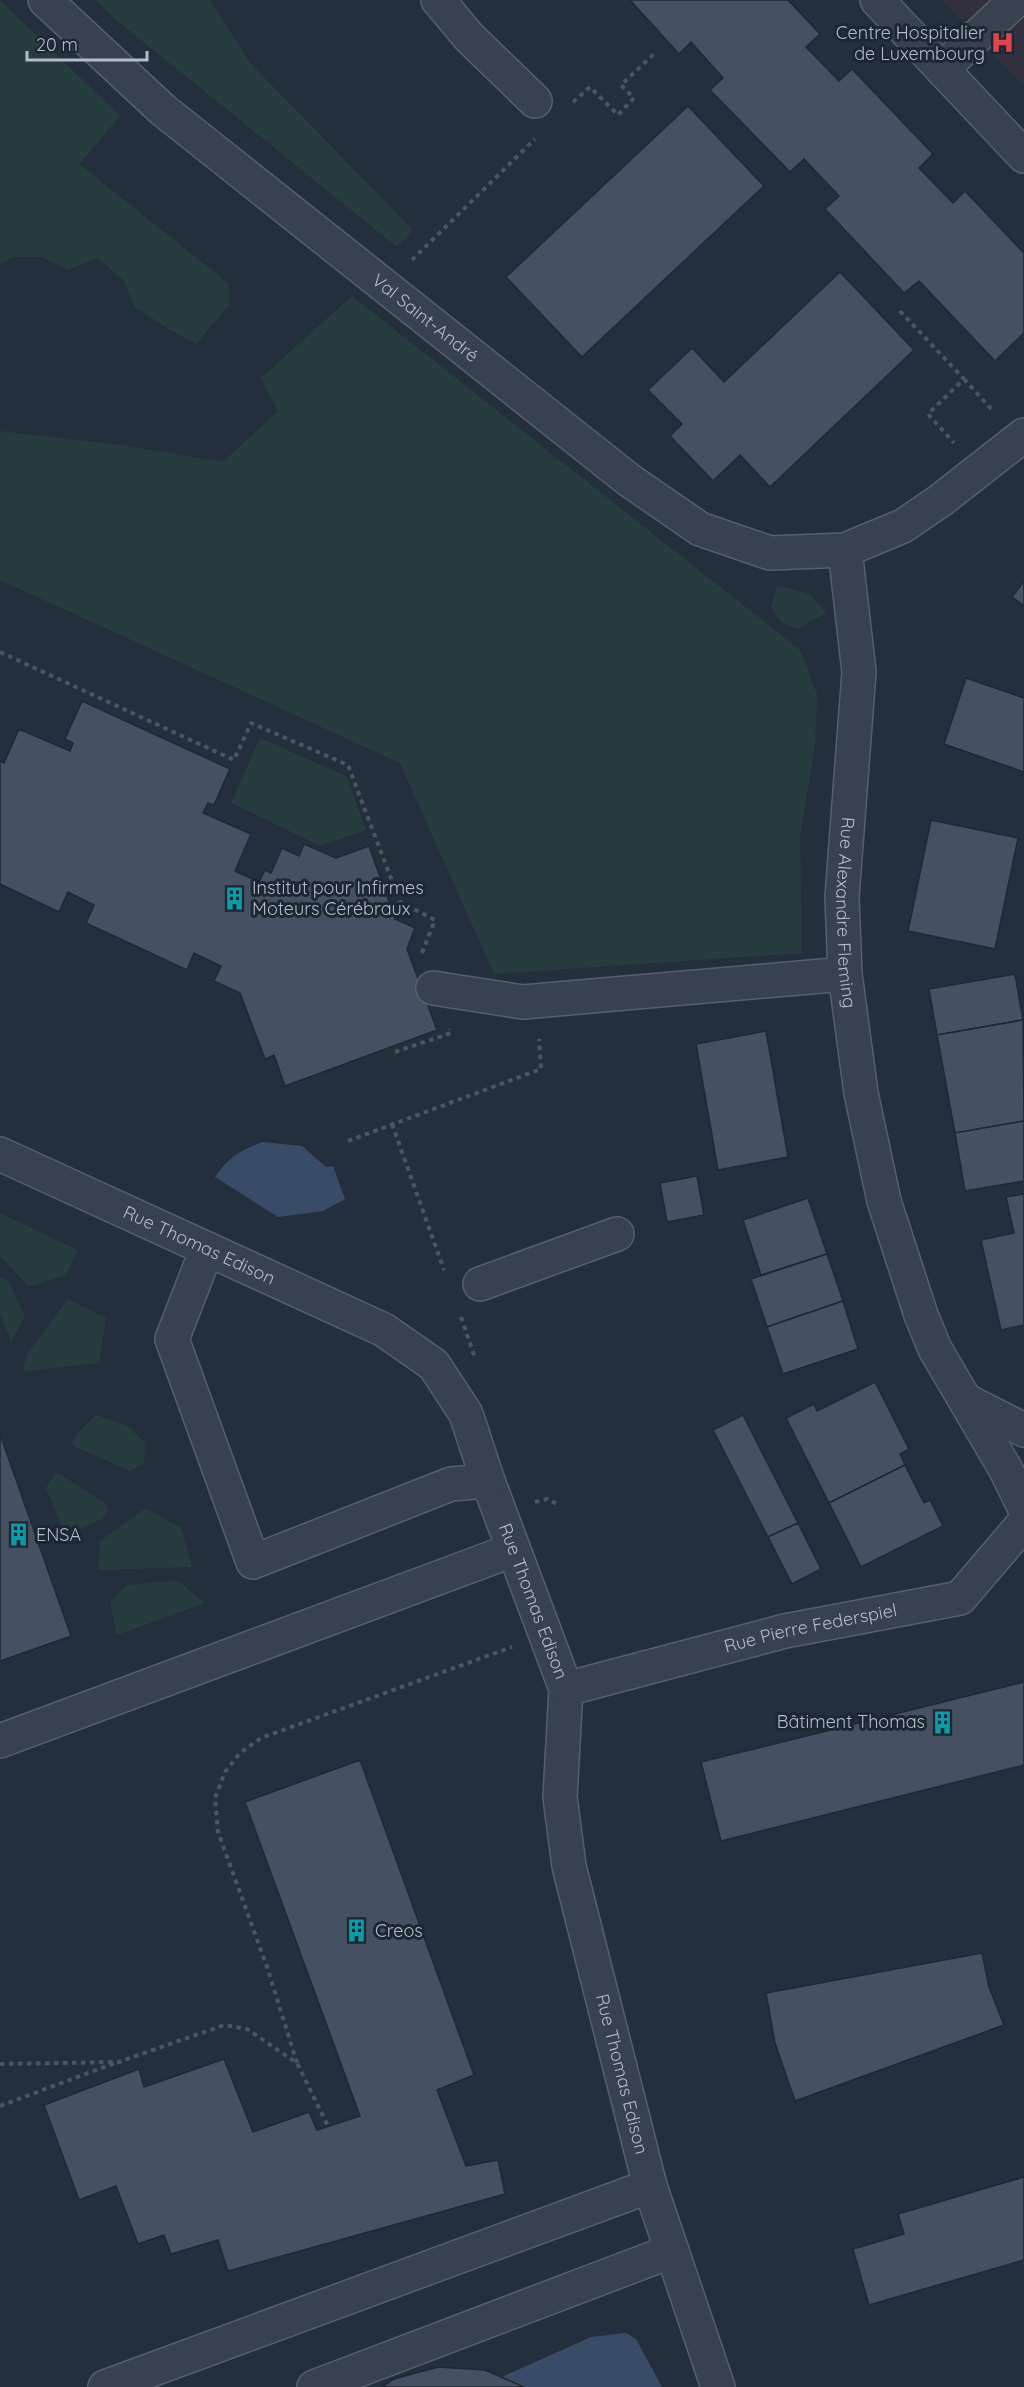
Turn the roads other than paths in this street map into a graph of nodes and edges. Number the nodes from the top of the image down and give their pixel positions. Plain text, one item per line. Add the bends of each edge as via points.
1 (45, 0) edge
2 (438, 0) edge
3 (878, 0) edge
4 (1016, 0) edge
5 (942, 69) junction
6 (536, 101) dead end
7 (1024, 156) edge
8 (1024, 435) edge
9 (845, 550) junction
10 (845, 974) junction
11 (433, 988) road end
12 (0, 1155) edge
13 (617, 1234) dead end
14 (207, 1249) junction
15 (480, 1284) dead end
16 (965, 1400) junction
17 (1024, 1430) edge
18 (488, 1481) junction
19 (1024, 1507) edge
20 (1024, 1523) edge
21 (513, 1550) junction
22 (566, 1689) junction
23 (0, 1741) edge
24 (650, 2186) junction
25 (672, 2252) junction
26 (105, 2387) edge
27 (314, 2387) edge
28 (718, 2387) edge

1 - 9 street, Val Saint-André via 163,110 629,480 700,529 770,553
2 - 6 street via 469,37
3 - 5 street
4 - 5 street
5 - 7 street
8 - 9 street via 903,526
9 - 10 street, Rue Alexandre Fleming via 859,672 842,897
10 - 11 street via 524,1002
10 - 16 street, Rue Alexandre Fleming via 861,1093 884,1201 935,1349
12 - 14 street, Rue Thomas Edison
13 - 15 street
14 - 18 street, Rue Thomas Edison via 384,1330 434,1365 466,1414
14 - 18 street via 172,1339 253,1562 451,1484
16 - 17 street
16 - 19 street, Rue Alexandre Fleming
18 - 21 street, Rue Thomas Edison
20 - 22 street, Rue Pierre Federspiel via 960,1598 785,1631
21 - 22 street, Rue Thomas Edison
21 - 23 street
22 - 24 street, Rue Thomas Edison via 560,1797 569,1866
24 - 25 street, Rue Thomas Edison
24 - 26 street
25 - 27 street
25 - 28 street, Rue Thomas Edison

